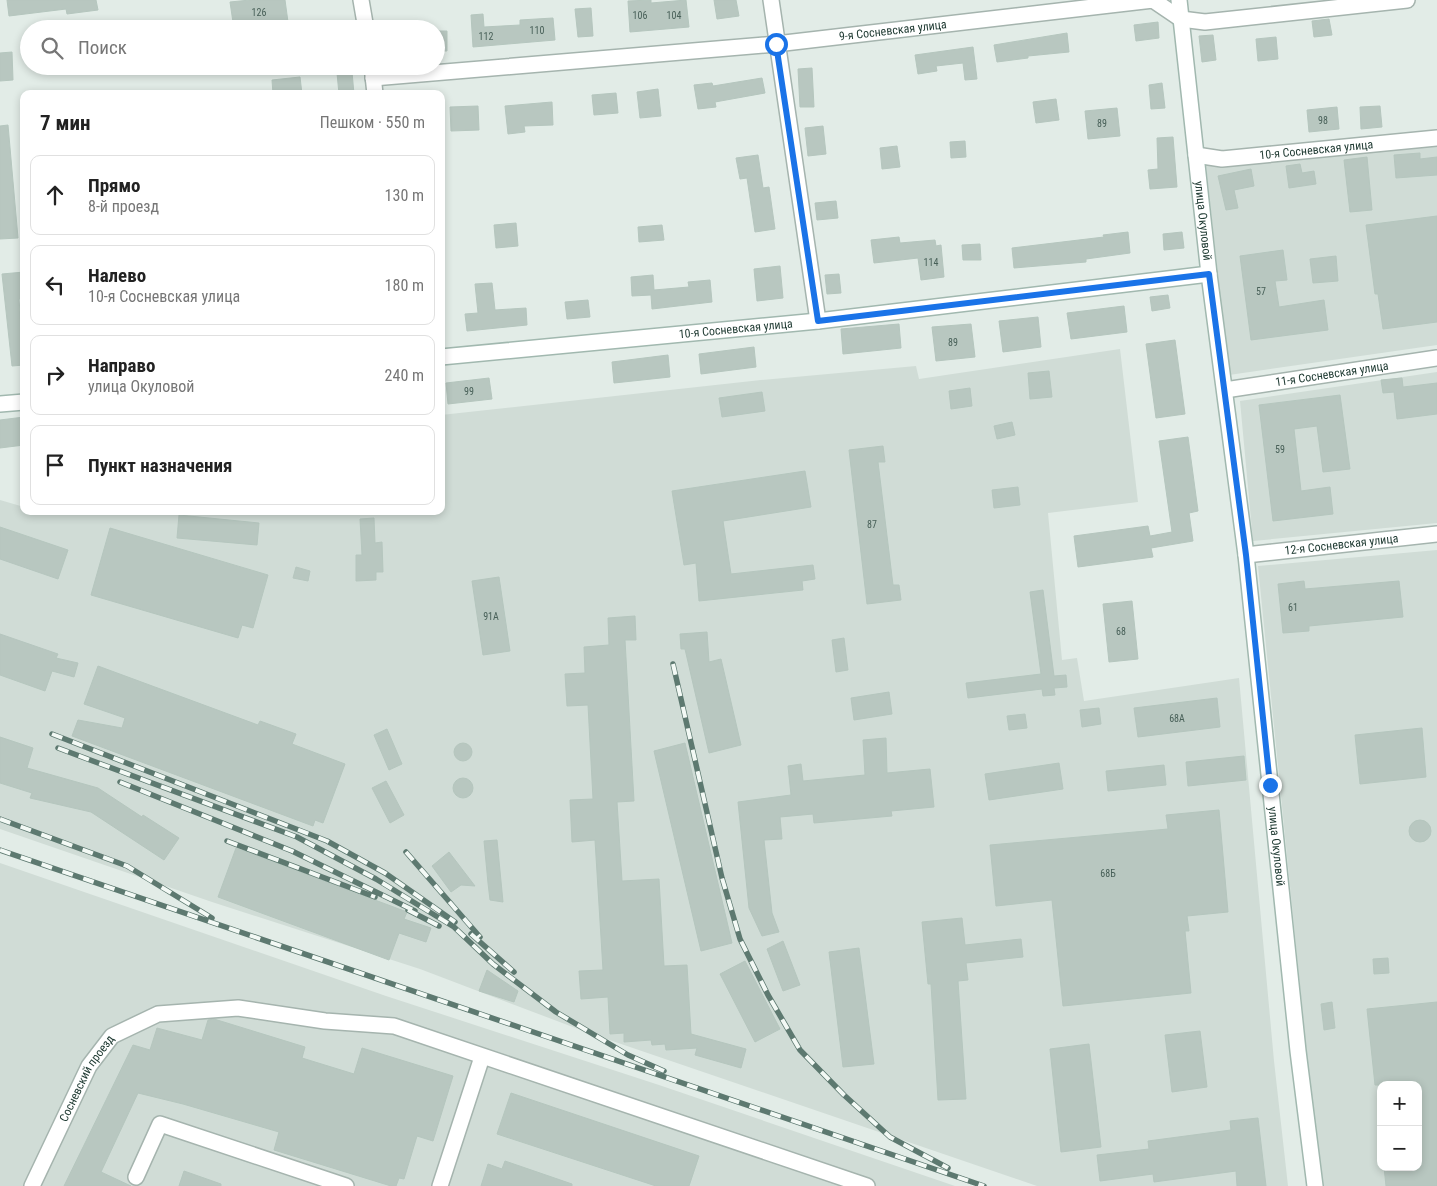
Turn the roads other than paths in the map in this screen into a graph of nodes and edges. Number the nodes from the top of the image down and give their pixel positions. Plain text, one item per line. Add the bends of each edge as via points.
1 (361, 0) edge
2 (771, 0) edge
3 (1179, 0) edge
4 (1407, 0) edge
5 (1181, 19) junction
6 (364, 20) edge
7 (776, 44) junction
8 (445, 67) edge
9 (372, 75) edge
10 (374, 90) edge
11 (1437, 138) edge
12 (1196, 155) junction
13 (1209, 274) junction
14 (818, 321) junction
15 (445, 357) edge
16 (1437, 358) edge
17 (1225, 390) junction
18 (20, 402) edge
19 (0, 404) edge
20 (1437, 534) edge
21 (1246, 555) junction
22 (482, 1057) junction
23 (136, 1177) dead end
24 (32, 1186) edge
25 (346, 1186) edge
26 (440, 1186) edge
27 (867, 1186) edge
28 (1315, 1186) edge

1 - 6 street
2 - 7 street
3 - 5 street, улица Окуловой
4 - 5 street, 9-я Сосневская улица via 1205,22
5 - 7 street, 9-я Сосневская улица via 1153,0
5 - 12 street, улица Окуловой
7 - 8 street, 9-я Сосневская улица
7 - 14 street
9 - 10 street
11 - 12 street, 10-я Сосневская улица via 1222,159
12 - 13 street, улица Окуловой
13 - 14 street, 10-я Сосневская улица
13 - 17 street, улица Окуловой
14 - 15 street, 10-я Сосневская улица
16 - 17 street, 11-я Сосневская улица
17 - 21 street, улица Окуловой
18 - 19 street
20 - 21 street, 12-я Сосневская улица
21 - 28 street, улица Окуловой
22 - 24 street, Сосневский проезд via 394,1026 326,1021 238,1008 158,1014 112,1036 89,1066
22 - 26 street
22 - 27 street, Сосневский проезд
23 - 25 street via 160,1124

